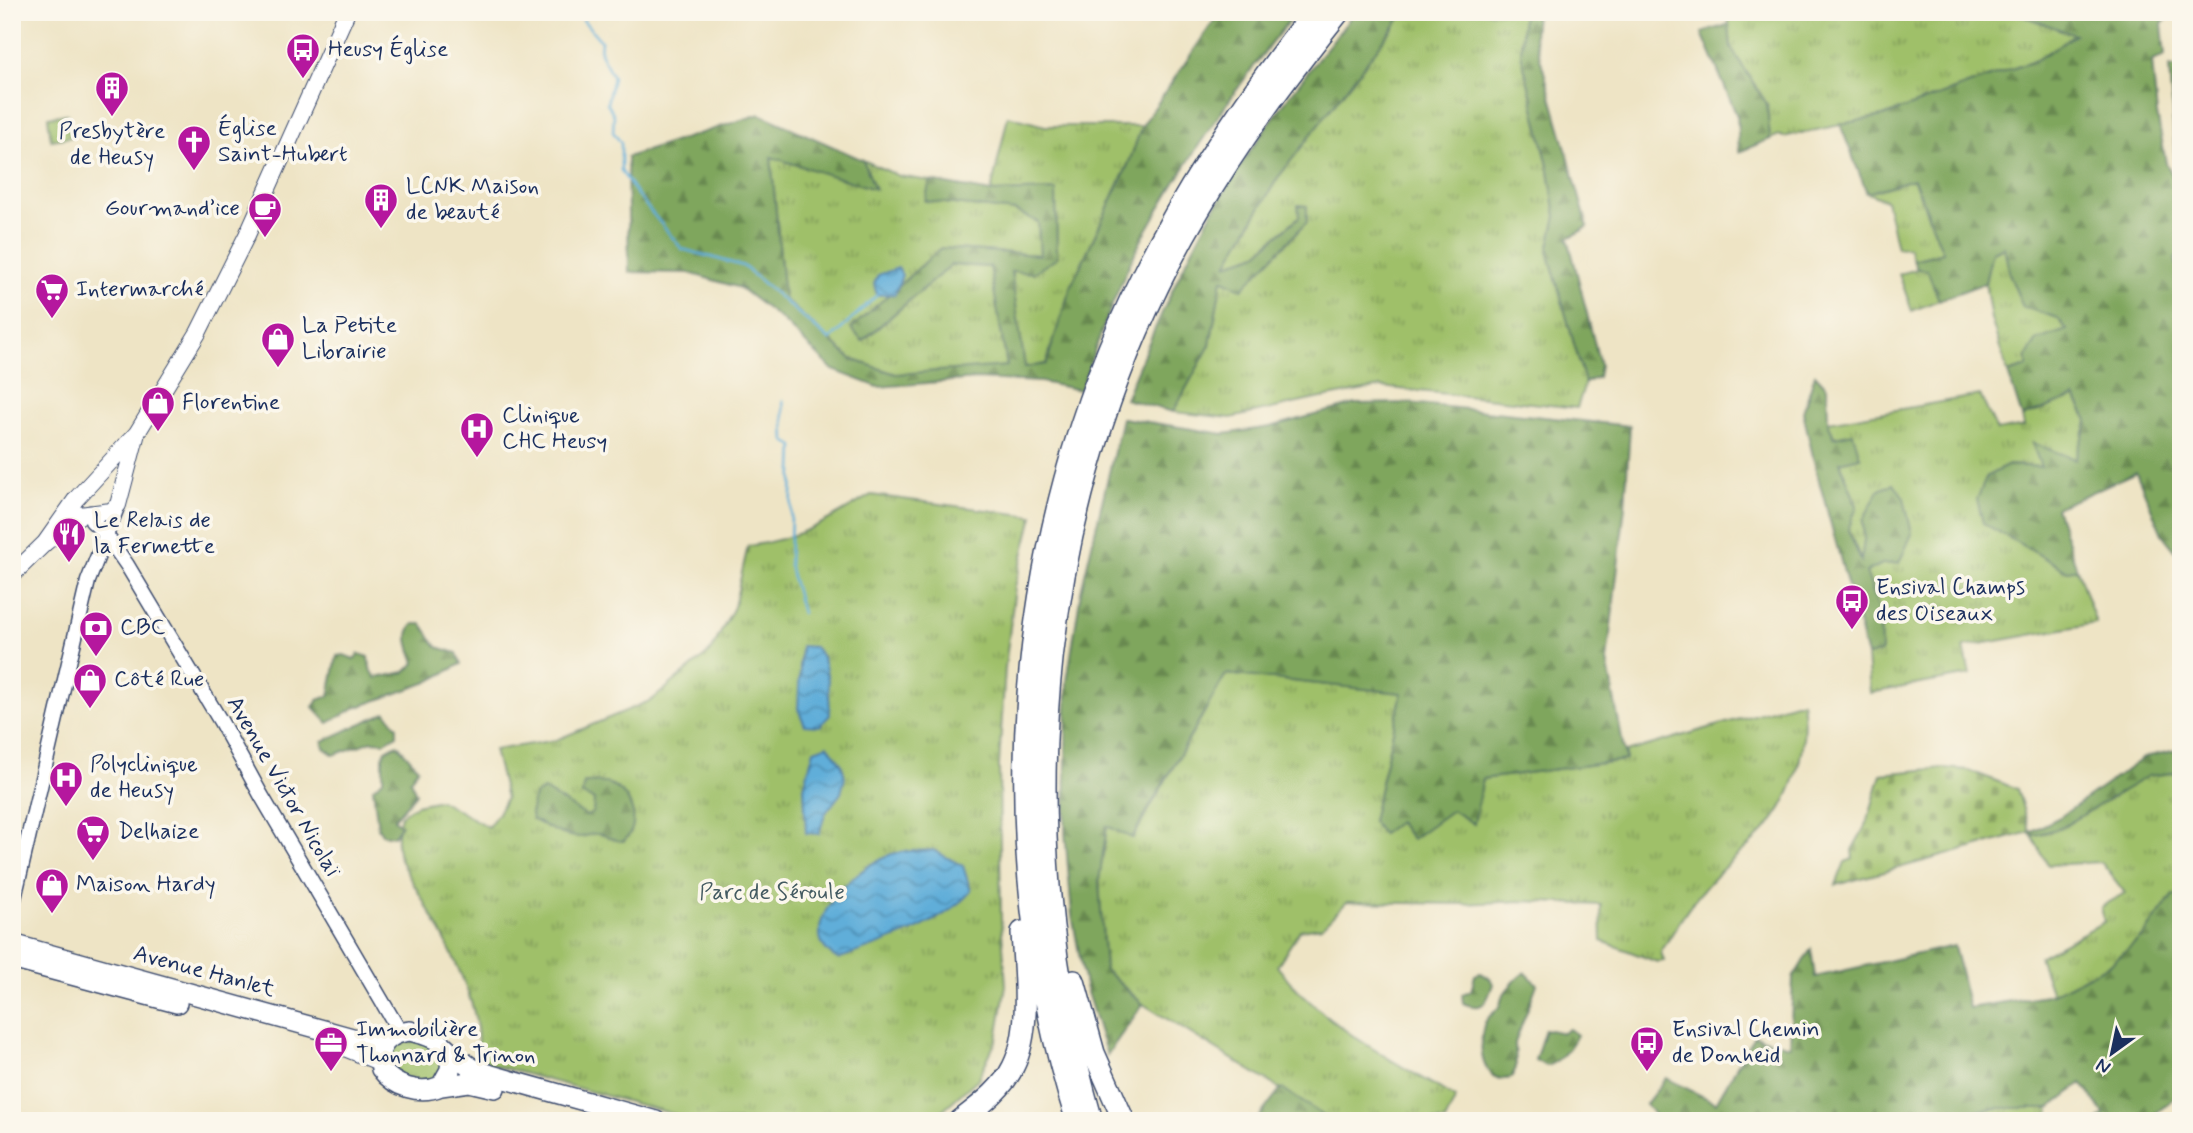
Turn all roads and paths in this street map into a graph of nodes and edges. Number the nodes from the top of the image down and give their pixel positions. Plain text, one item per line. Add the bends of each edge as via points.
1 (347, 12) edge
2 (1313, 12) edge
3 (1339, 12) edge
4 (1106, 414) junction
5 (137, 433) junction
6 (95, 480) junction
7 (118, 505) junction
8 (86, 518) junction
9 (1055, 518) junction
10 (107, 537) junction
11 (45, 543) junction
12 (127, 565) junction
13 (91, 573) junction
14 (12, 575) edge
15 (12, 907) edge
16 (12, 944) edge
17 (12, 959) edge
18 (387, 1045) junction
19 (347, 1048) joint
20 (451, 1053) junction
21 (441, 1086) junction
22 (616, 1121) edge
23 (656, 1121) edge
24 (960, 1121) edge
25 (1077, 1121) edge
26 (1092, 1121) edge
27 (1124, 1121) edge

1 - 5 main road via 213,304
2 - 9 highway via 1226,129 1141,276 1106,357
3 - 4 highway via 1243,140 1197,213 1150,304
4 - 26 highway via 1066,561 1051,659 1045,769 1056,946 1068,1025
4 - 27 highway via 1064,646 1055,779 1069,956 1094,1053
5 - 6 main road
5 - 7 main road
6 - 7 main road via 113,485
6 - 8 main road
6 - 11 main road
7 - 8 main road
7 - 10 street
7 - 12 street
8 - 10 street
8 - 11 main road
8 - 13 street
9 - 24 highway via 1030,599 1019,695 1015,788 1025,1005 1021,1043 1013,1067 1000,1085
9 - 25 highway via 1030,668 1025,820 1046,1008
10 - 12 street
10 - 13 street
11 - 14 main road
12 - 13 street via 104,562
12 - 18 street, Avenue Victor Nicolaï via 267,806
13 - 15 street
16 - 18 highway, Avenue Hanlet
17 - 19 highway, Avenue Hanlet
18 - 19 main road, Avenue Hanlet
18 - 20 highway via 410,1031 441,1042
18 - 21 highway via 387,1077 421,1090
20 - 21 highway via 450,1070
20 - 23 highway via 491,1076
21 - 22 highway via 474,1082

